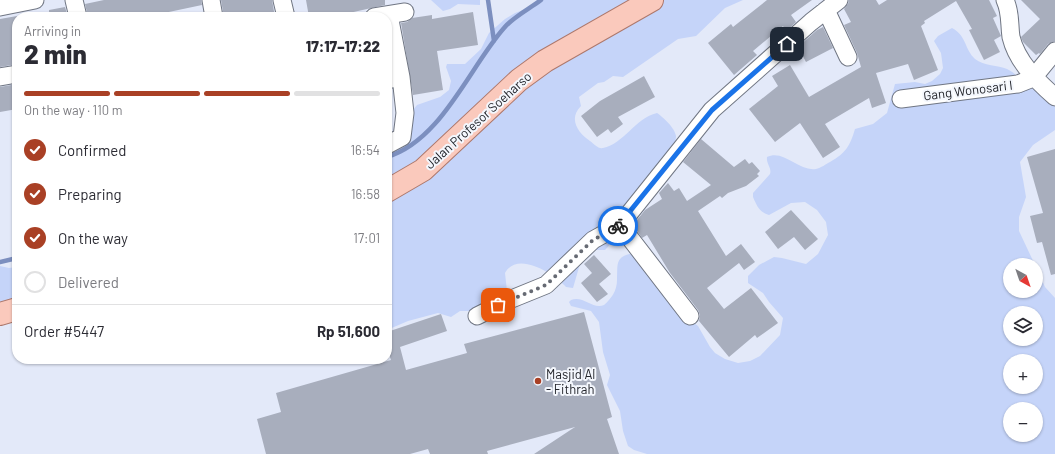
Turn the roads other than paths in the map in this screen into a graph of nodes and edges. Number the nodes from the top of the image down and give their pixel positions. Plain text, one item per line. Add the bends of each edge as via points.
1 (35, 0) edge
2 (74, 0) edge
3 (211, 0) edge
4 (282, 0) edge
5 (652, 0) edge
6 (840, 0) edge
7 (1005, 0) edge
8 (0, 7) edge
9 (826, 10) junction
10 (77, 12) edge
11 (213, 12) edge
12 (285, 12) edge
13 (1055, 51) edge
14 (392, 53) edge
15 (848, 57) dead end
16 (12, 75) edge
17 (0, 77) edge
18 (1033, 78) junction
19 (394, 79) edge
20 (1055, 97) edge
21 (901, 99) dead end
22 (392, 142) edge
23 (392, 188) edge
24 (620, 225) junction
25 (12, 310) edge
26 (0, 314) edge
27 (477, 316) dead end
28 (690, 316) dead end

1 - 8 street
2 - 10 street
3 - 11 street
4 - 12 street
5 - 23 main road, Jalan Profesor Soeharso via 545,61 520,80 423,170
6 - 9 street
7 - 18 street via 1010,11 1014,47
9 - 15 street
9 - 24 street via 712,110
13 - 18 street
14 - 19 street
16 - 17 street
18 - 20 street
18 - 21 street, Gang Wonosari I via 1018,84
19 - 22 street via 406,113 402,137
24 - 27 street via 593,240 546,285
24 - 28 street
25 - 26 main road

